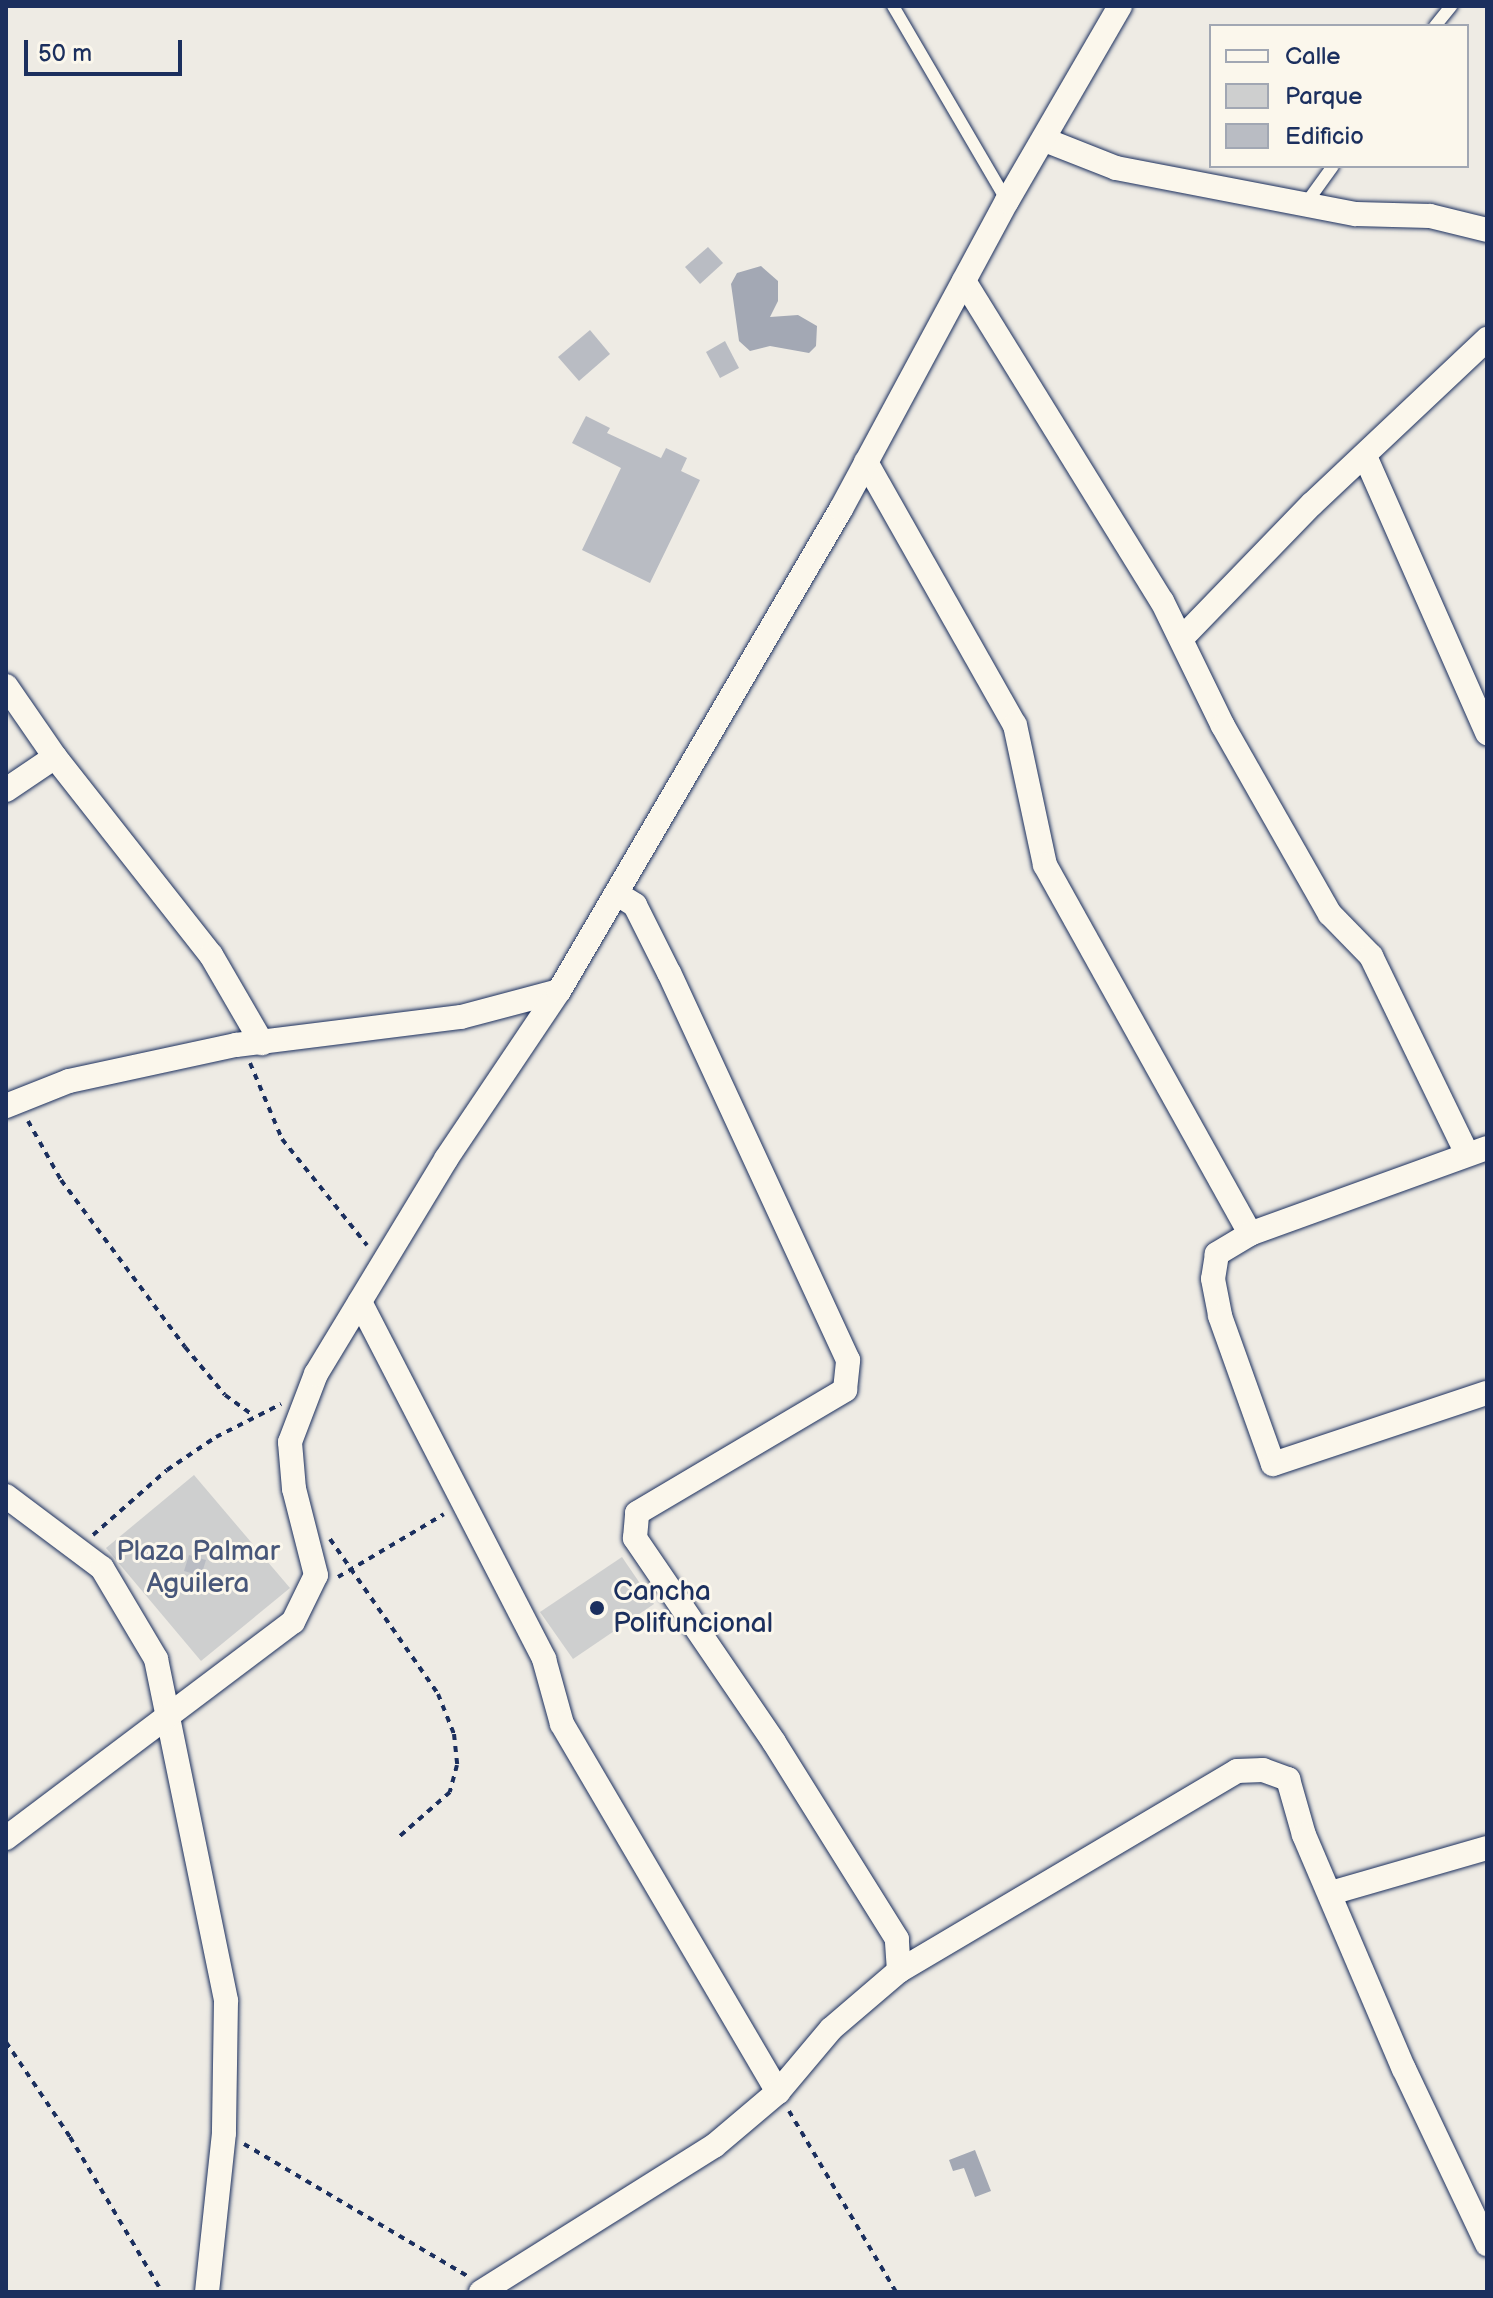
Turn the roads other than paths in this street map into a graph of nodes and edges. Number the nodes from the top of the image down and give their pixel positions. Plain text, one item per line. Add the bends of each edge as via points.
1 (893, 6) edge
2 (1120, 6) edge
3 (1451, 6) edge
4 (1437, 24) edge
5 (1045, 140) junction
6 (1332, 168) edge
7 (1007, 201) junction
8 (1307, 202) junction
9 (1487, 230) edge
10 (964, 281) junction
11 (1487, 339) edge
12 (1365, 456) junction
13 (866, 462) junction
14 (1182, 638) junction
15 (6, 686) edge
16 (1487, 733) edge
17 (55, 757) junction
18 (6, 790) edge
19 (616, 893) junction
20 (559, 991) junction
21 (262, 1043) junction
22 (16, 1102) edge
23 (1476, 1150) edge
24 (1250, 1234) junction
25 (360, 1302) junction
26 (1487, 1393) edge
27 (6, 1496) edge
28 (168, 1714) junction
29 (6, 1838) edge
30 (1487, 1848) edge
31 (1331, 1893) junction
32 (899, 1971) junction
33 (778, 2092) junction
34 (1487, 2244) edge
35 (485, 2290) edge
36 (207, 2292) edge

1 - 7 lane
2 - 5 street
3 - 4 lane
5 - 7 street
5 - 8 street via 1116,168
6 - 8 lane
7 - 10 street
8 - 9 street via 1356,214 1430,216
10 - 13 street
10 - 14 street
11 - 12 street
12 - 14 street
12 - 16 street
13 - 19 street
13 - 24 street via 1015,725 1045,865
14 - 23 street via 1223,726 1330,914 1371,956
15 - 17 street
17 - 18 street
17 - 21 street via 211,955
19 - 20 street
19 - 32 street via 635,905 669,973 848,1360 845,1390 637,1513 635,1538 774,1742 897,1939
20 - 21 street via 461,1017
20 - 25 street
21 - 22 street via 69,1081
23 - 24 street
24 - 26 street via 1217,1254 1213,1279 1220,1316 1273,1464
25 - 28 street via 305,1398 290,1442 316,1575 293,1622
25 - 33 street via 544,1659 562,1724
27 - 28 street via 102,1568 156,1659
28 - 29 street
28 - 36 street via 226,2001 224,2133
30 - 31 street
31 - 32 street via 1304,1835 1288,1779 1263,1770 1237,1771
31 - 34 street via 1404,2069
32 - 33 street via 831,2029
33 - 35 street via 714,2146

